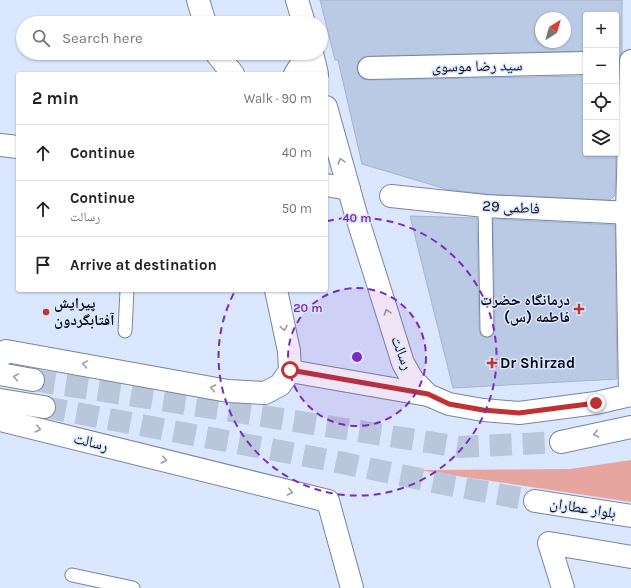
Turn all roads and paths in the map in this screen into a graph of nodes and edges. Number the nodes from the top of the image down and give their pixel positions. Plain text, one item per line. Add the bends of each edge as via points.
1 (198, 0) edge
2 (297, 0) edge
3 (203, 16) edge
4 (302, 16) edge
5 (217, 60) edge
6 (221, 60) edge
7 (303, 60) edge
8 (314, 60) edge
9 (631, 61) edge
10 (619, 62) edge
11 (583, 63) edge
12 (369, 68) dead end
13 (220, 72) edge
14 (231, 72) edge
15 (296, 72) edge
16 (317, 72) edge
17 (328, 114) edge
18 (0, 145) edge
19 (16, 147) edge
20 (328, 185) edge
21 (349, 189) junction
22 (391, 196) dead end
23 (485, 206) junction
24 (629, 213) edge
25 (127, 292) edge
26 (276, 292) edge
27 (125, 330) dead end
28 (488, 330) dead end
29 (0, 357) edge
30 (290, 370) junction
31 (0, 374) edge
32 (33, 380) tunnel mouth
33 (428, 394) junction
34 (631, 395) edge
35 (0, 400) edge
36 (44, 407) tunnel mouth
37 (0, 420) edge
38 (631, 427) edge
39 (561, 442) tunnel mouth
40 (535, 501) tunnel mouth
41 (631, 516) edge
42 (631, 556) edge
43 (72, 575) dead end
44 (133, 588) edge
45 (352, 588) edge
46 (563, 588) edge

1 - 3 street
2 - 4 street
5 - 13 street
6 - 14 street
7 - 15 street
8 - 16 street
9 - 10 street
9 - 24 street
11 - 12 street, سید رضا موسوی
21 -> 17 street, رسالت
18 - 19 street
20 - 21 street
33 -> 21 street, رسالت via 412,379 403,362
22 - 23 street, فاطمی 29
23 - 24 street, فاطمی 29
23 - 28 lane
24 - 34 street
25 - 27 lane
26 -> 30 street via 289,351
30 -> 29 street via 280,385 265,393 228,391 6,351
30 - 33 street
32 -> 31 street
33 - 34 street, رسالت via 449,404 519,413 596,403
35 - 36 street
37 -> 45 street, رسالت via 328,501
38 -> 39 street
40 - 41 street, بلوار عطاران
42 - 46 street via 549,543
43 - 44 lane

